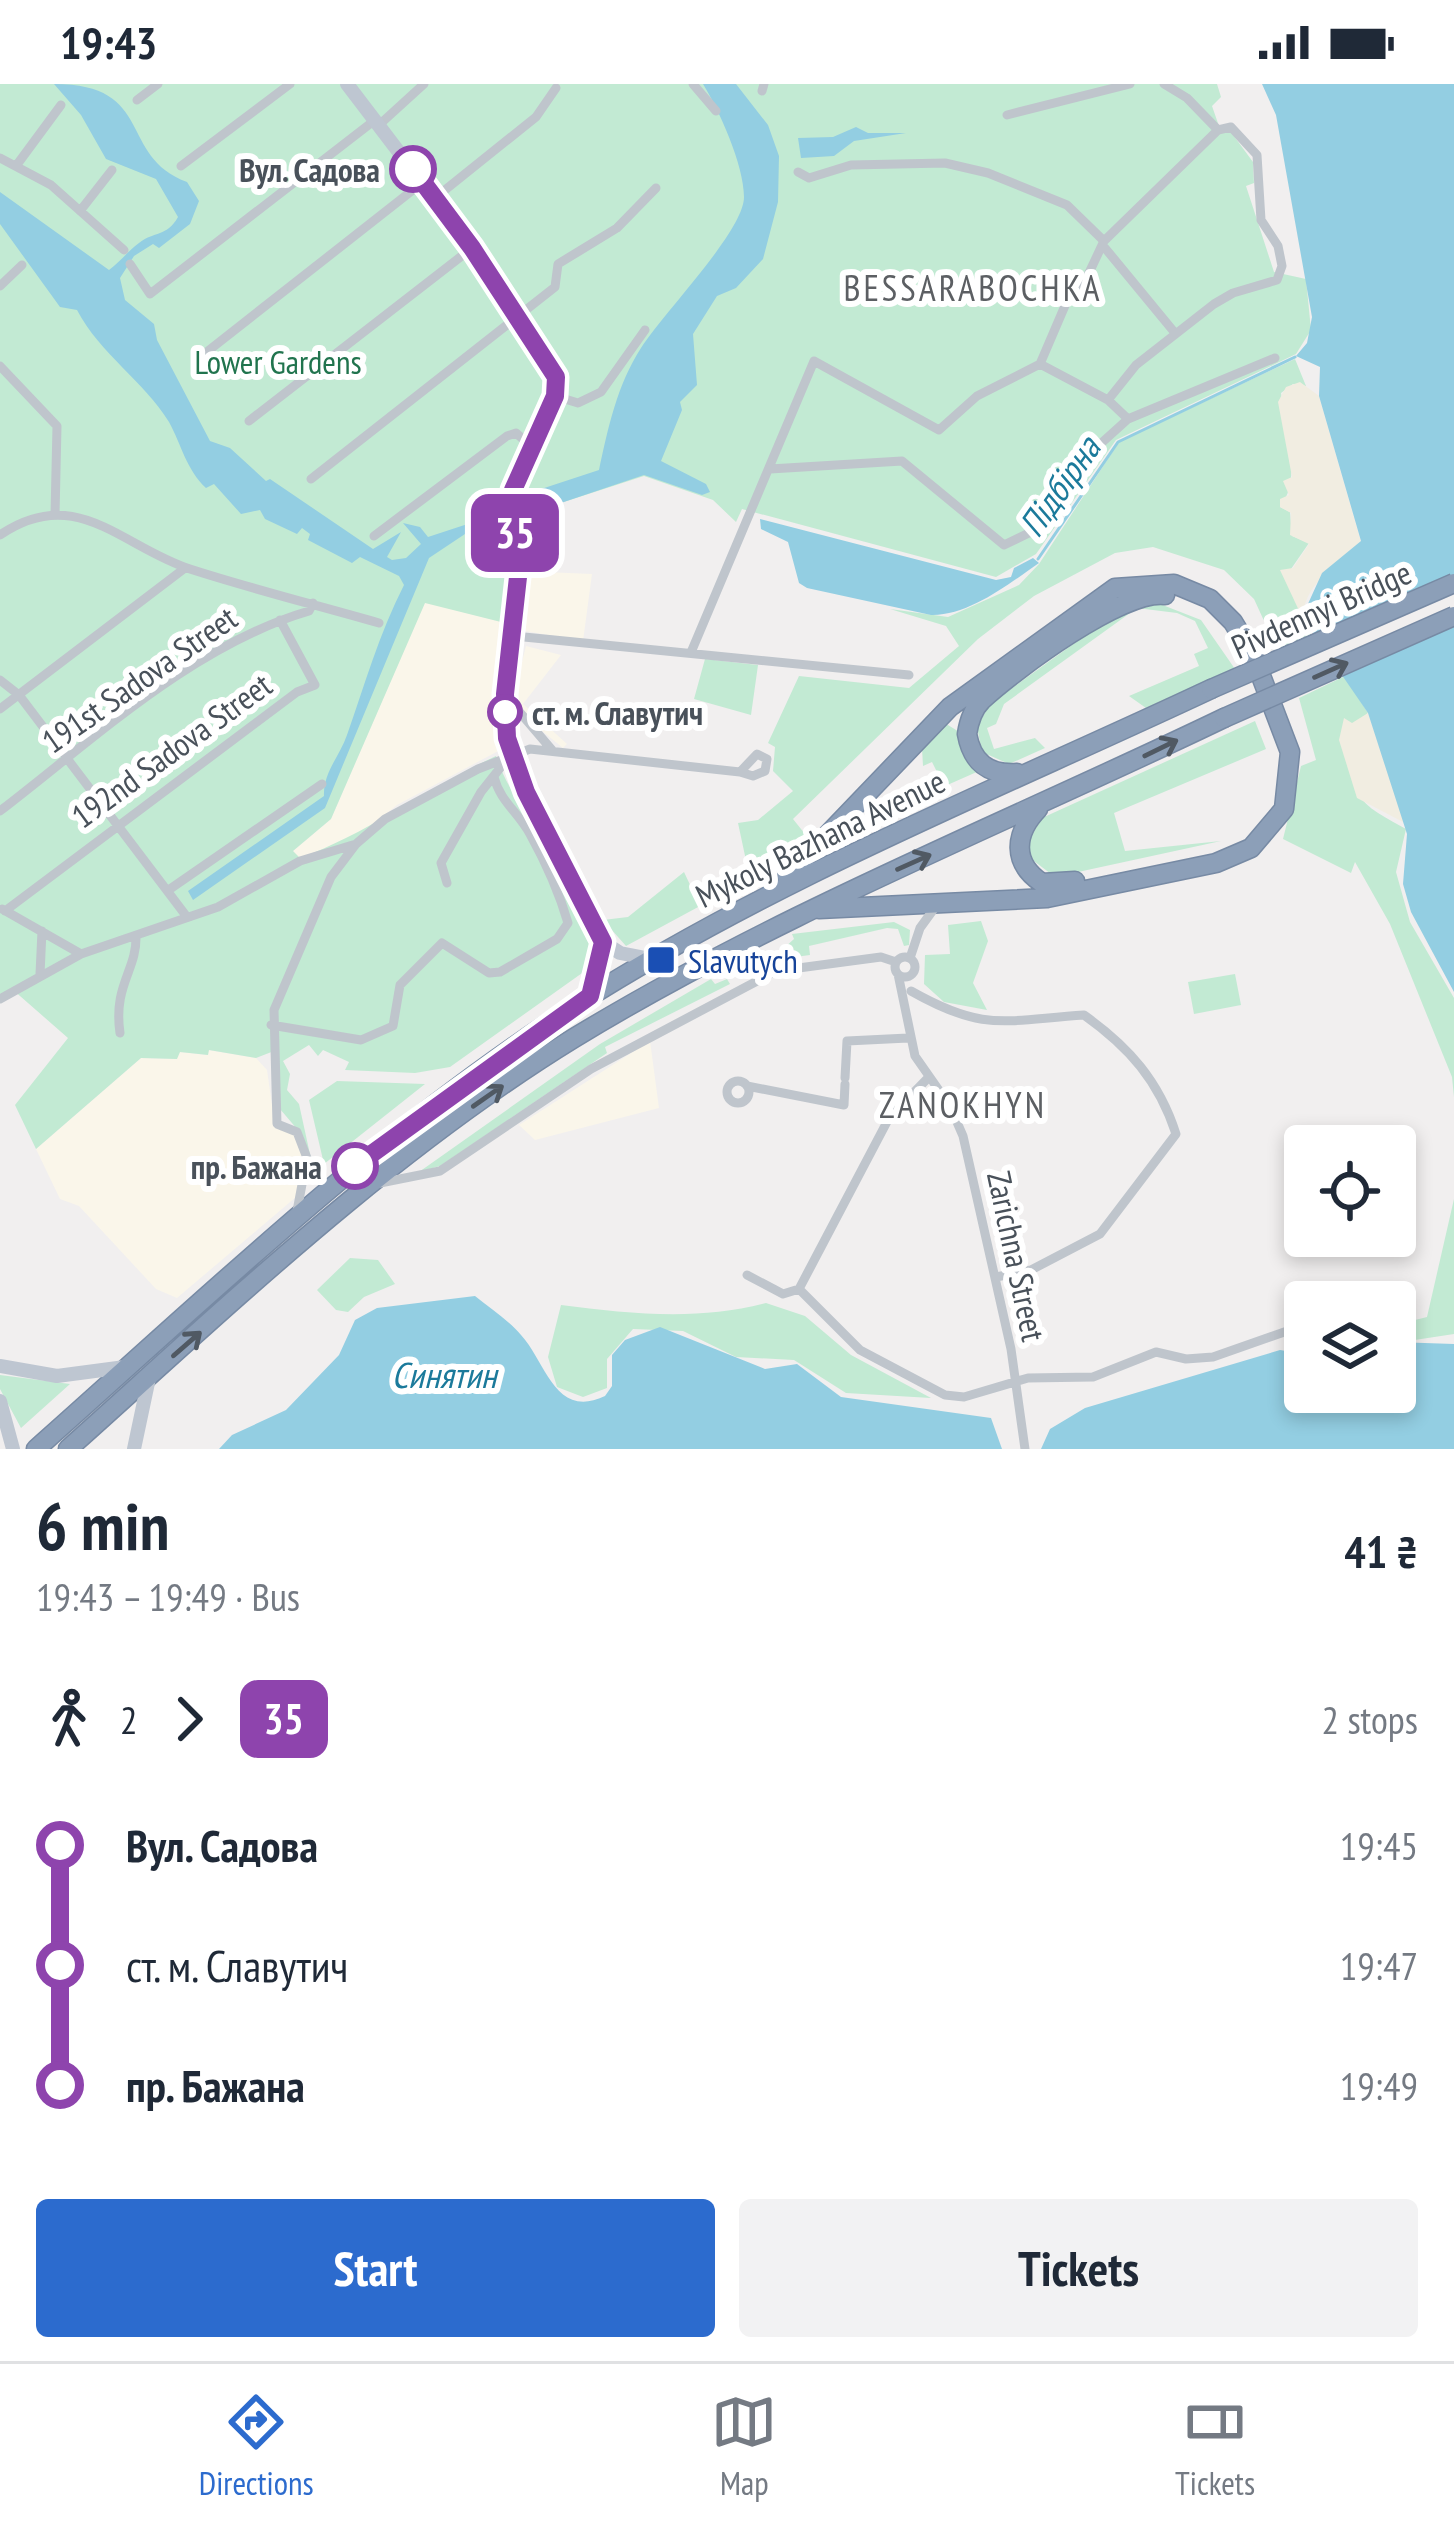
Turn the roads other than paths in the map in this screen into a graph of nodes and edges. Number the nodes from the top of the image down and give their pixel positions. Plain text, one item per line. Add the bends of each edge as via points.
1 (158, 84) edge
2 (290, 84) edge
3 (347, 84) edge
4 (424, 84) edge
5 (693, 84) edge
6 (1130, 84) edge
7 (1164, 84) edge
8 (556, 88) dead end
9 (137, 100) dead end
10 (62, 105) dead end
11 (716, 112) dead end
12 (1007, 115) dead end
13 (377, 122) junction
14 (1218, 130) junction
15 (0, 158) edge
16 (16, 166) junction
17 (181, 166) dead end
18 (112, 170) dead end
19 (798, 172) dead end
20 (423, 182) junction
21 (656, 188) dead end
22 (436, 198) junction
23 (80, 211) junction
24 (1104, 244) junction
25 (472, 248) junction
26 (124, 250) dead end
27 (130, 263) dead end
28 (22, 265) dead end
29 (0, 286) edge
30 (520, 316) junction
31 (645, 330) dead end
32 (1174, 334) junction
33 (208, 351) dead end
34 (1275, 358) dead end
35 (1040, 364) junction
36 (0, 366) edge
37 (555, 396) junction
38 (1108, 400) junction
39 (1128, 419) junction
40 (248, 421) dead end
41 (531, 446) junction
42 (770, 469) junction
43 (311, 479) dead end
44 (55, 515) junction
45 (0, 535) edge
46 (374, 536) dead end
47 (184, 568) junction
48 (1454, 584) edge
49 (313, 603) junction
50 (1454, 616) edge
51 (280, 620) junction
52 (379, 623) dead end
53 (514, 636) junction
54 (692, 650) junction
55 (908, 675) dead end
56 (0, 680) edge
57 (1211, 689) joint
58 (505, 694) junction
59 (19, 695) junction
60 (950, 707) junction
61 (0, 709) edge
62 (1224, 718) joint
63 (969, 722) junction
64 (552, 750) junction
65 (512, 753) junction
66 (68, 759) junction
67 (740, 772) dead end
68 (1028, 772) junction
69 (494, 777) junction
70 (322, 784) dead end
71 (1043, 804) junction
72 (0, 811) edge
73 (117, 822) junction
74 (356, 844) junction
75 (447, 883) dead end
76 (170, 889) junction
77 (764, 895) junction
78 (937, 905) junction
79 (899, 906) junction
80 (2, 909) edge
81 (807, 910) junction
82 (187, 917) junction
83 (920, 928) junction
84 (42, 931) junction
85 (136, 936) junction
86 (603, 942) junction
87 (81, 954) junction
88 (910, 958) junction
89 (651, 959) junction
90 (897, 968) junction
91 (913, 972) junction
92 (40, 974) junction
93 (910, 991) junction
94 (590, 996) junction
95 (0, 999) edge
96 (902, 1004) junction
97 (271, 1025) junction
98 (120, 1033) dead end
99 (908, 1038) junction
100 (928, 1078) junction
101 (747, 1086) dead end
102 (374, 1183) junction
103 (296, 1215) junction
104 (747, 1275) dead end
105 (996, 1277) junction
106 (799, 1288) junction
107 (1284, 1332) edge
108 (0, 1366) edge
109 (130, 1366) junction
110 (149, 1376) junction
111 (1014, 1385) junction
112 (0, 1401) edge
113 (13, 1449) edge
114 (36, 1449) edge
115 (68, 1449) edge
116 (134, 1449) edge
117 (1025, 1449) edge

1 - 9 street
2 - 17 street
3 - 13 street
4 - 13 street
5 - 11 street
6 - 12 street
7 - 14 street
8 - 22 street via 536,117
10 - 16 street
13 - 20 street
13 - 27 street via 149,295
14 - 24 street
14 - 32 street via 1231,127 1257,155 1262,220 1282,266 1277,280 1233,293
15 - 16 street
16 - 23 street
18 - 23 street
19 - 24 street via 809,178 851,165 967,168 1067,205
20 - 22 street
20 - 33 street
21 - 30 street via 617,228 564,257 555,286
22 - 25 street
23 - 26 street
24 - 32 street
24 - 35 street via 1070,294
25 - 30 street
25 - 40 street
28 - 29 street
30 - 37 street via 553,366
30 - 43 street
31 - 37 street via 602,392 578,403
32 - 38 street
34 - 39 street
35 - 38 street
35 - 42 street via 976,396 939,430 814,361
36 - 44 street via 57,426
37 - 41 street
38 - 39 street
39 - 42 street via 1096,447 1037,529 1004,545 902,461
41 - 46 street via 507,436
41 - 53 street via 512,504
42 - 54 street
44 - 45 street via 29,518
44 - 47 street via 116,528
47 - 49 street
47 - 59 street
48 - 57 highway, Pivdennyi Bridge, bridge
49 - 51 street, 191st Sadova Street
49 - 52 street
62 -> 50 highway, Pivdennyi Bridge, bridge
51 - 66 street, 191st Sadova Street via 189,670
51 - 73 street, 192nd Sadova Street via 315,685
53 - 54 street
53 - 58 street
54 - 55 street
56 - 59 street
57 - 68 highway, Mykoly Bazhana Avenue
58 - 64 street
58 - 65 street
59 - 61 street
59 - 66 street
60 - 63 highway via 950,726
60 - 77 highway
60 - 78 highway via 1115,588 1174,584 1210,599 1233,622 1281,723 1290,778 1274,826 1227,860 1047,898
71 -> 62 highway, Mykoly Bazhana Avenue
63 - 68 highway via 979,763
63 - 71 highway via 981,701 1121,602 1177,596 1220,621 1278,740 1280,792 1263,823 1212,854 1052,884 1026,869 1019,851 1022,829
64 - 65 street
64 - 67 street
65 - 69 street
65 - 74 street via 402,807
65 - 86 street
66 - 72 street, 191st Sadova Street
66 - 73 street
68 - 77 highway, Mykoly Bazhana Avenue
69 - 75 street via 441,862
69 - 97 street via 560,900 568,922 561,935 489,973 442,944 400,985 393,1026 370,1038
70 - 76 street
81 -> 71 highway, Mykoly Bazhana Avenue
73 - 76 street
73 - 80 street, 192nd Sadova Street
74 - 82 street via 300,861
74 - 97 street via 298,946
76 - 82 street
77 - 89 highway, Mykoly Bazhana Avenue
78 - 79 highway
78 - 83 street
79 - 81 highway
79 - 83 street
80 - 84 street
102 -> 81 highway, Mykoly Bazhana Avenue via 570,1041
82 - 85 street
83 - 88 street
84 - 87 street
84 - 92 street
85 - 87 street
85 - 98 street via 121,981
86 - 89 street
86 - 94 street
87 - 92 street
88 - 90 street
88 - 91 street
89 - 94 highway, Mykoly Bazhana Avenue
90 - 91 street
90 - 96 street, Zarichna Street
90 - 102 street via 881,957 776,971 591,1069 440,1172
91 - 93 street
92 - 95 street
93 - 96 street
93 - 105 street via 967,1019 1007,1025 1084,1015 1119,1040 1155,1083 1176,1134 1100,1234 1031,1270
94 - 103 highway, Mykoly Bazhana Avenue
96 - 99 street, Zarichna Street
97 - 103 street via 277,1124 297,1132 307,1158
99 - 100 street, Zarichna Street
99 - 101 street via 847,1041 844,1105
100 - 105 street, Zarichna Street via 963,1136
100 - 106 street via 889,1118
110 -> 102 highway, Mykoly Bazhana Avenue
103 - 109 highway, Mykoly Bazhana Avenue
104 - 106 street via 783,1294
105 - 111 street, Zarichna Street
106 - 111 street, Zarichna Street via 860,1350 945,1395
107 - 111 street via 1213,1357 1156,1352 1094,1377
108 - 109 street via 57,1376
109 - 114 highway, Mykoly Bazhana Avenue
110 - 115 highway, Mykoly Bazhana Avenue
110 - 116 street
111 - 117 street, Zarichna Street
112 - 113 street

